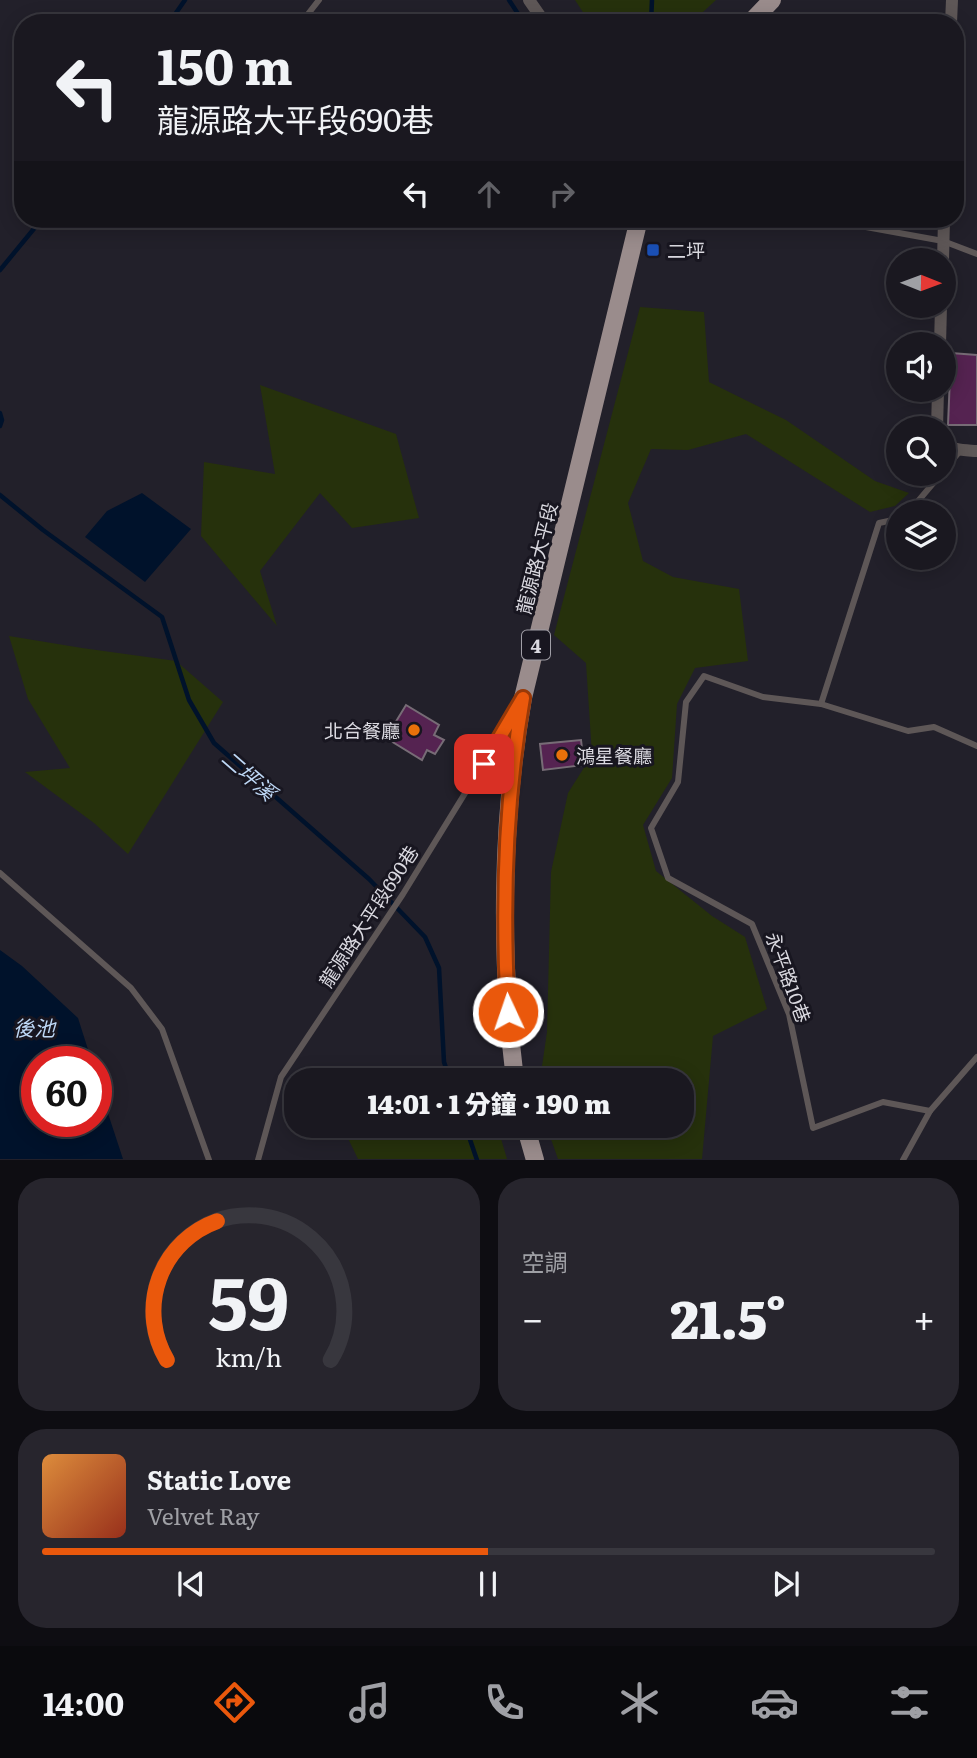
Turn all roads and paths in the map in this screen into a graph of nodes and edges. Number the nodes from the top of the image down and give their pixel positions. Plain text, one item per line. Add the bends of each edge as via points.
1 (319, 0) edge
2 (772, 0) edge
3 (308, 14) edge
4 (759, 14) edge
5 (637, 228) edge
6 (872, 228) edge
7 (944, 228) edge
8 (943, 241) junction
9 (943, 248) edge
10 (977, 254) edge
11 (956, 447) edge
12 (977, 450) edge
13 (931, 486) edge
14 (919, 500) edge
15 (886, 522) edge
16 (523, 698) junction
17 (821, 704) junction
18 (977, 746) edge
19 (0, 873) edge
20 (977, 1057) edge
21 (514, 1068) edge
22 (930, 1111) junction
23 (529, 1138) edge
24 (209, 1160) edge
25 (258, 1160) edge
26 (535, 1160) edge
27 (903, 1160) edge

1 - 3 lane
2 - 4 main road
5 - 16 main road, 龍源路大平段 / 4
6 - 8 lane
7 - 8 street
8 - 9 street
8 - 10 lane
11 - 12 street
13 - 14 lane
15 - 17 lane via 879,523
16 - 21 main road, 龍源路大平段 / 4 via 514,748 506,861 506,973
16 - 25 lane, 龍源路大平段690巷 via 403,894 281,1077
17 - 18 lane via 908,731 933,727
17 - 22 lane, 永平路10巷 via 763,697 704,676 686,702 678,782 652,828 668,878 752,923 789,1014 813,1128 883,1102
19 - 24 lane via 131,988 162,1029
20 - 22 lane
22 - 27 lane
23 - 26 main road

